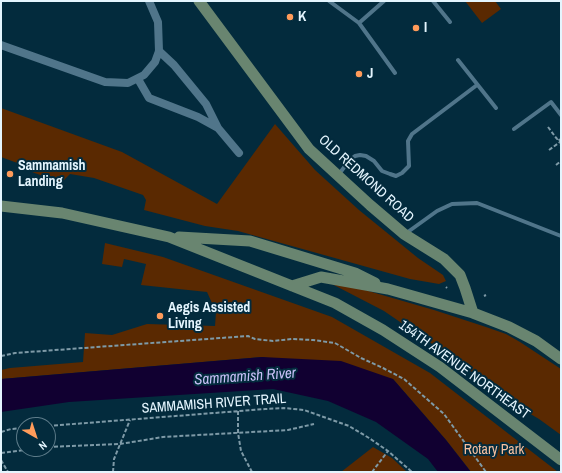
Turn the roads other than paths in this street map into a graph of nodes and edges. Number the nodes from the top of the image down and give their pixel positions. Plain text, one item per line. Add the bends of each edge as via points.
1 (149, 1) edge
2 (199, 1) edge
3 (329, 1) edge
4 (384, 1) edge
5 (433, 1) edge
6 (450, 22) dead end
7 (359, 23) junction
8 (1, 45) edge
9 (159, 50) junction
10 (458, 60) dead end
11 (395, 73) dead end
12 (138, 79) junction
13 (477, 85) junction
14 (496, 108) dead end
15 (561, 115) edge
16 (218, 128) junction
17 (514, 129) dead end
18 (239, 153) dead end
19 (337, 176) junction
20 (1, 206) edge
21 (404, 234) junction
22 (561, 236) edge
23 (169, 237) junction
24 (292, 286) junction
25 (388, 289) junction
26 (473, 312) junction
27 (561, 359) edge
28 (561, 460) edge

1 - 9 street via 158,22
2 - 19 main road, OLD REDMOND ROAD via 309,149
3 - 7 lane
4 - 7 lane
5 - 6 lane
7 - 11 lane
8 - 12 street via 105,82 128,83
9 - 12 street via 150,69
9 - 16 street via 206,104
10 - 13 lane
12 - 16 street via 149,98 198,117
13 - 14 lane
13 - 19 lane via 412,134 408,141 409,166 402,173 396,176 390,174 382,171 374,160 366,156 355,156
15 - 17 lane via 551,102
16 - 18 street
19 - 21 main road, OLD REDMOND ROAD
20 - 23 main road via 62,213
21 - 22 lane via 437,211 452,204 477,203
21 - 26 main road, OLD REDMOND ROAD via 444,259 460,275
23 - 24 main road, 154TH AVENUE NORTHEAST
23 - 25 main road via 250,241 355,274
24 - 25 main road via 321,277
24 - 28 main road, 154TH AVENUE NORTHEAST via 335,303 383,330 440,367
25 - 26 main road
26 - 27 main road via 509,327

